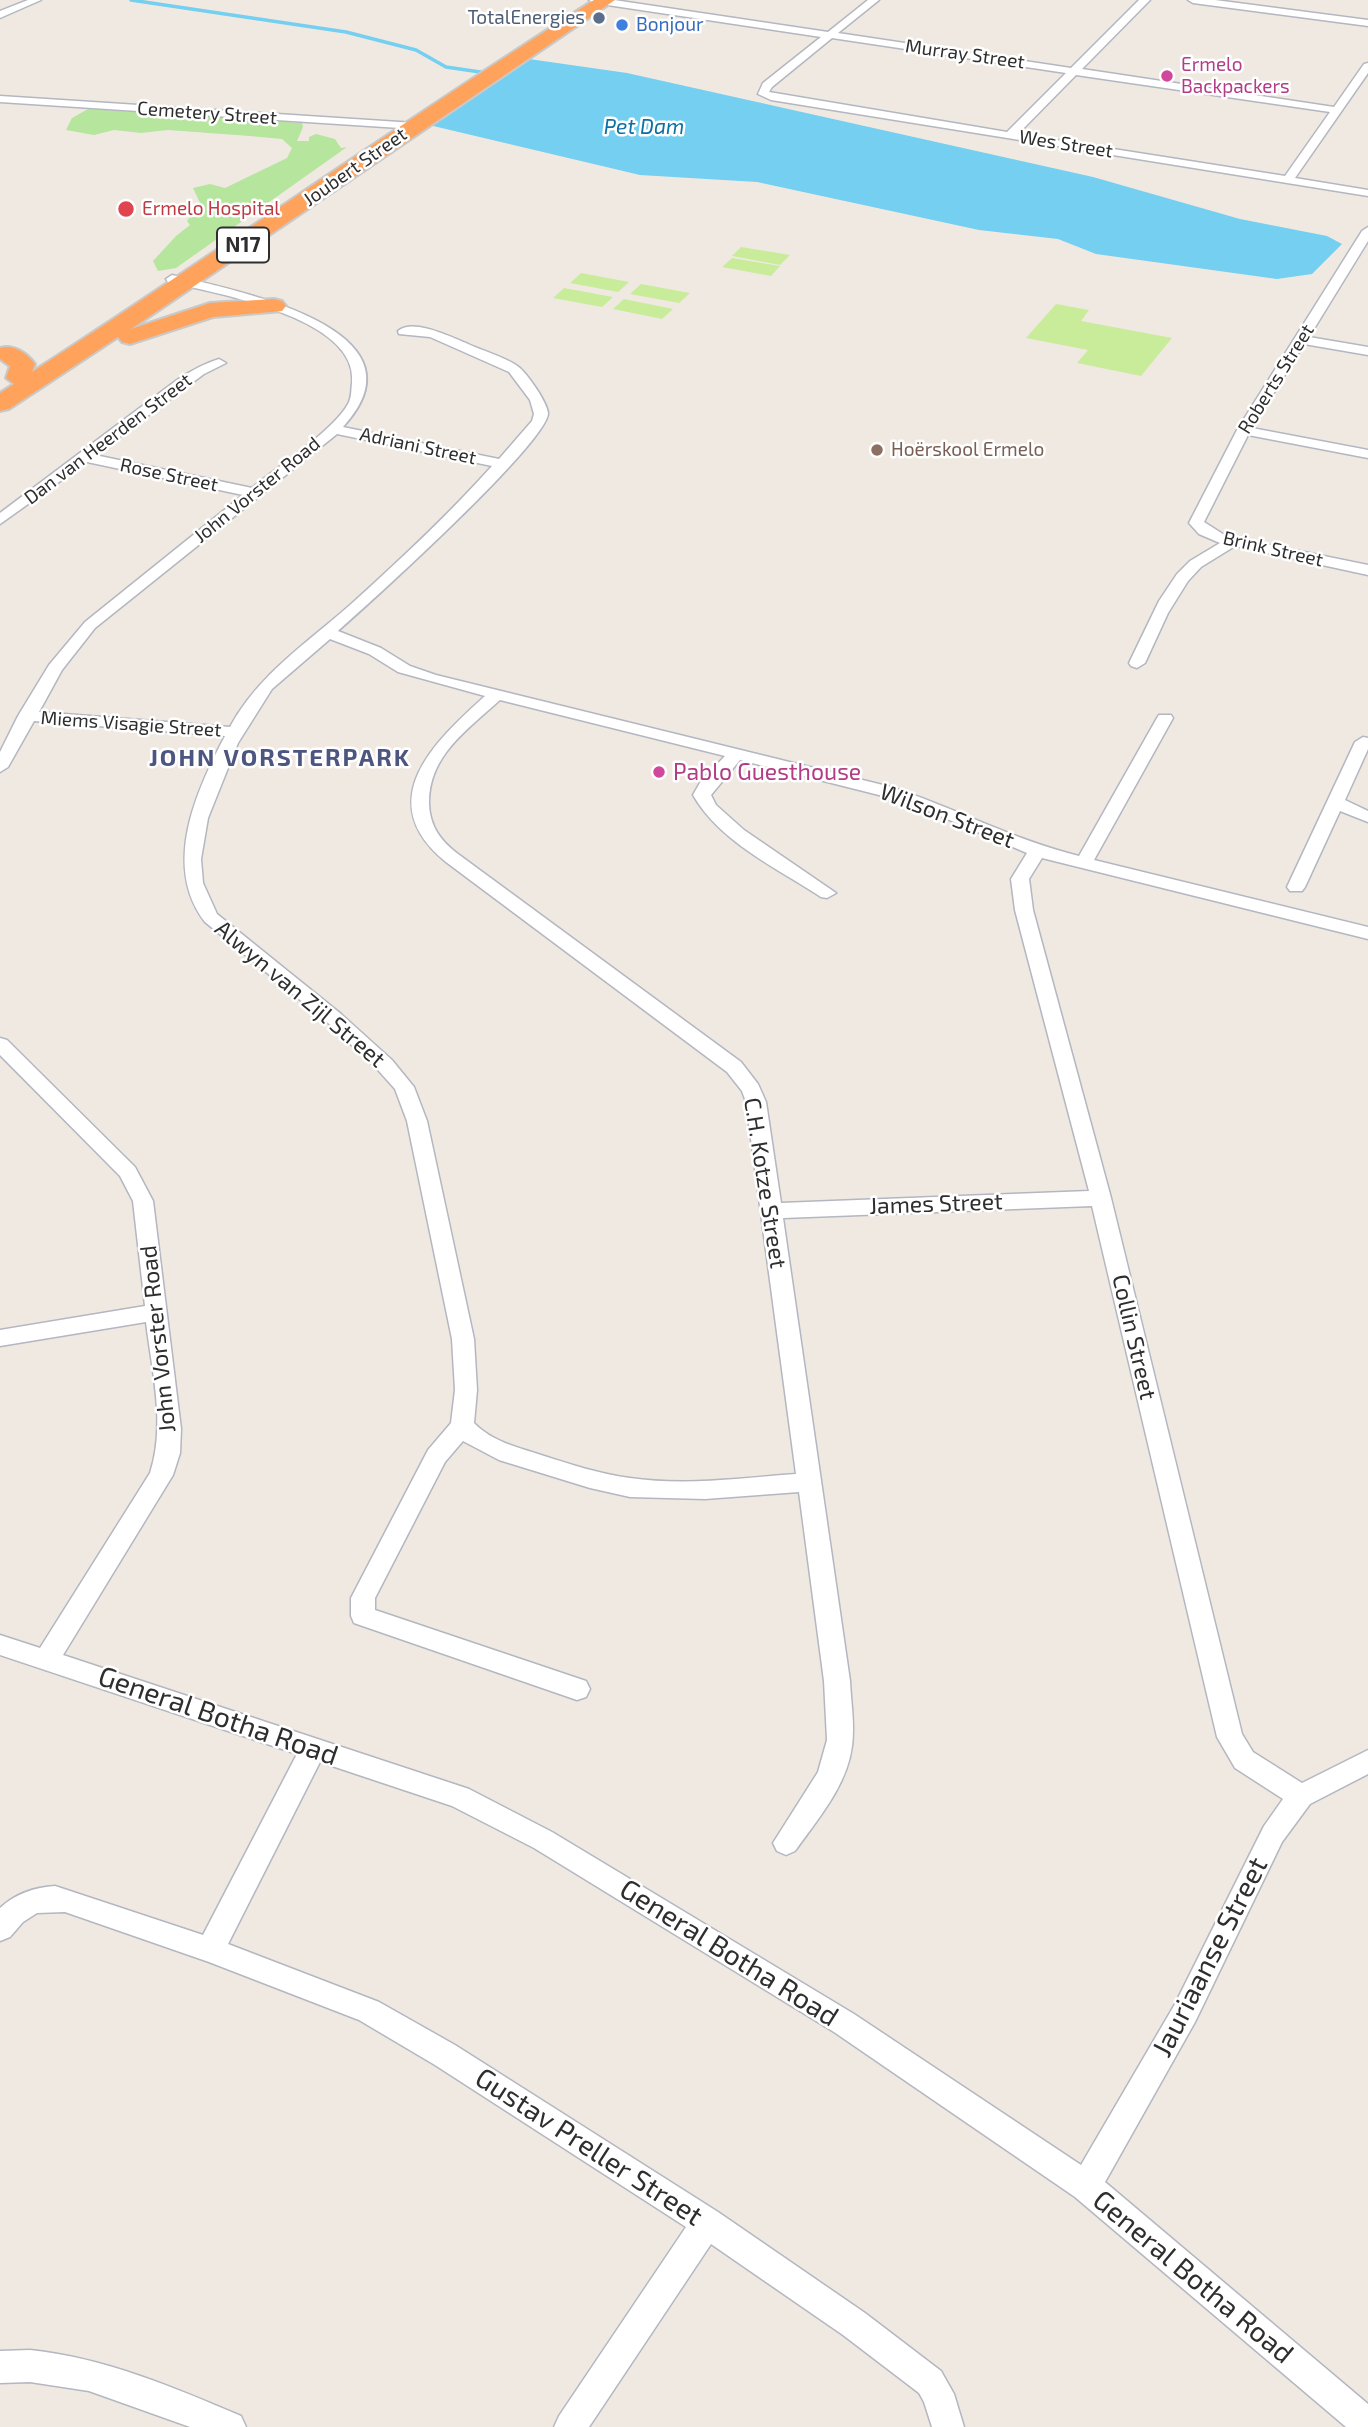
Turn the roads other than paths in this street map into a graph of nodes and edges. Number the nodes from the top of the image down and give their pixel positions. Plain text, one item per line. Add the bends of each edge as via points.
1 (36, 0) edge
2 (598, 0) edge
3 (874, 0) edge
4 (1145, 0) edge
5 (1193, 0) edge
6 (0, 15) edge
7 (1368, 23) edge
8 (832, 34) junction
9 (1368, 66) edge
10 (1075, 70) junction
11 (0, 99) edge
12 (1335, 110) junction
13 (407, 125) junction
14 (1010, 135) junction
15 (1288, 180) junction
16 (1366, 194) edge
17 (1368, 231) edge
18 (210, 267) junction
19 (179, 281) junction
20 (223, 291) junction
21 (274, 306) junction
22 (174, 320) junction
23 (119, 326) junction
24 (404, 331) dead end
25 (1300, 339) junction
26 (1368, 351) edge
27 (7, 353) dead end
28 (72, 359) junction
29 (219, 363) dead end
30 (9, 384) edge
31 (0, 404) edge
32 (334, 429) junction
33 (1244, 430) junction
34 (1368, 454) edge
35 (85, 457) junction
36 (502, 464) junction
37 (254, 493) junction
38 (1201, 509) joint
39 (0, 520) edge
40 (1232, 541) junction
41 (1368, 570) edge
42 (362, 602) junction
43 (327, 632) junction
44 (374, 651) junction
45 (1137, 663) dead end
46 (496, 694) junction
47 (26, 716) junction
48 (1165, 719) dead end
49 (236, 732) junction
50 (1363, 741) dead end
51 (736, 754) junction
52 (0, 767) edge
53 (1334, 802) junction
54 (1368, 817) edge
55 (1037, 850) junction
56 (1084, 862) junction
57 (1296, 887) dead end
58 (827, 893) dead end
59 (1368, 933) edge
60 (0, 1044) edge
61 (1101, 1198) junction
62 (772, 1211) junction
63 (158, 1312) junction
64 (0, 1338) edge
65 (462, 1426) junction
66 (809, 1482) junction
67 (0, 1644) edge
68 (47, 1659) junction
69 (577, 1689) dead end
70 (314, 1748) junction
71 (1368, 1761) edge
72 (1301, 1796) junction
73 (786, 1843) dead end
74 (0, 1928) edge
75 (210, 1950) junction
76 (1086, 2186) junction
77 (707, 2223) junction
78 (0, 2367) edge
79 (1368, 2425) edge
80 (230, 2427) edge
81 (570, 2427) edge
82 (948, 2427) edge

1 - 6 street
2 - 8 street, Murray Street
2 - 13 highway, Joubert Street / N17
3 - 8 street
4 - 10 street
5 - 7 street
8 - 10 street, Murray Street
8 - 14 street, Wes Street via 767,85 764,95
9 - 12 street
10 - 12 street, Murray Street
10 - 14 street
11 - 13 street, Cemetery Street
12 - 15 street
13 - 18 highway, Joubert Street / N17
13 - 19 highway, Joubert Street / N17 via 318,176
14 - 15 street, Wes Street
15 - 16 street, Wes Street
17 - 25 street, Roberts Street
18 - 19 highway, Joubert Street / N17
18 - 20 highway via 210,279
19 - 20 street, John Vorster Road
19 - 23 highway, Joubert Street / N17
19 - 30 highway, Joubert Street / N17 via 96,325
20 - 21 street, John Vorster Road
21 - 22 highway via 218,308
21 - 32 street, John Vorster Road via 321,326 355,358 361,386 356,402
22 - 23 highway
22 - 28 highway
23 - 28 highway, Joubert Street / N17
24 - 36 street, Alwyn van Zijl Street via 432,333 520,373 541,414 534,429
25 - 26 street
25 - 33 street, Roberts Street
27 - 30 highway via 23,364
28 - 31 highway, Joubert Street / N17
29 - 35 street, Dan van Heerden Street via 191,376
32 - 36 street, Adriani Street
32 - 37 street, John Vorster Road
33 - 34 street
33 - 38 street, Roberts Street
35 - 37 street, Rose Street
35 - 39 street, Dan van Heerden Street
36 - 42 street, Alwyn van Zijl Street via 480,491
37 - 47 street, John Vorster Road via 90,625 55,668
38 - 40 street, Brink Street via 1198,526
40 - 41 street, Brink Street
40 - 45 street via 1182,580
42 - 43 street, Alwyn van Zijl Street
42 - 44 street via 362,627
43 - 44 street, Wilson Street
43 - 49 street, Alwyn van Zijl Street via 264,688
44 - 46 street, Wilson Street via 417,674
46 - 51 street, Wilson Street
46 - 62 street, C.H. Kotze Street via 440,747 422,775 420,804 427,833 452,858 734,1067 756,1102
47 - 49 street, Miems Visagie Street
47 - 52 street, John Vorster Road
48 - 56 street
49 - 65 street, Alwyn van Zijl Street via 199,822 192,857 198,897 211,918 334,1018 404,1087 417,1121 463,1339 466,1390
50 - 53 street
51 - 55 street, Wilson Street via 919,802
51 - 58 street via 707,785 704,803 728,827
53 - 54 street
53 - 57 street
55 - 56 street, Wilson Street
55 - 61 street, Collin Street via 1020,880 1020,894
56 - 59 street, Wilson Street
60 - 63 street, John Vorster Road via 112,1155 137,1186
61 - 62 street, James Street
61 - 72 street, Collin Street via 1230,1737 1244,1760
62 - 66 street, C.H. Kotze Street
63 - 64 street
63 - 68 street, John Vorster Road via 170,1429 161,1475
65 - 66 street via 478,1441 502,1452 612,1485 678,1491
65 - 69 street via 430,1468 363,1598 363,1616
66 - 73 street, C.H. Kotze Street via 840,1730 838,1757
67 - 68 street, General Botha Road
68 - 70 street, General Botha Road
70 - 75 street
70 - 76 street, General Botha Road via 460,1797 543,1840 844,2024
71 - 72 street, Jauriaanse Street
72 - 76 street, Jauriaanse Street via 1273,1833 1185,2013
74 - 75 street, Gustav Preller Street via 17,1910 49,1897
75 - 77 street, Gustav Preller Street via 369,2011 445,2054
76 - 79 street, General Botha Road
77 - 81 street
77 - 82 street, Gustav Preller Street via 922,2374 938,2394
78 - 80 street via 62,2368

